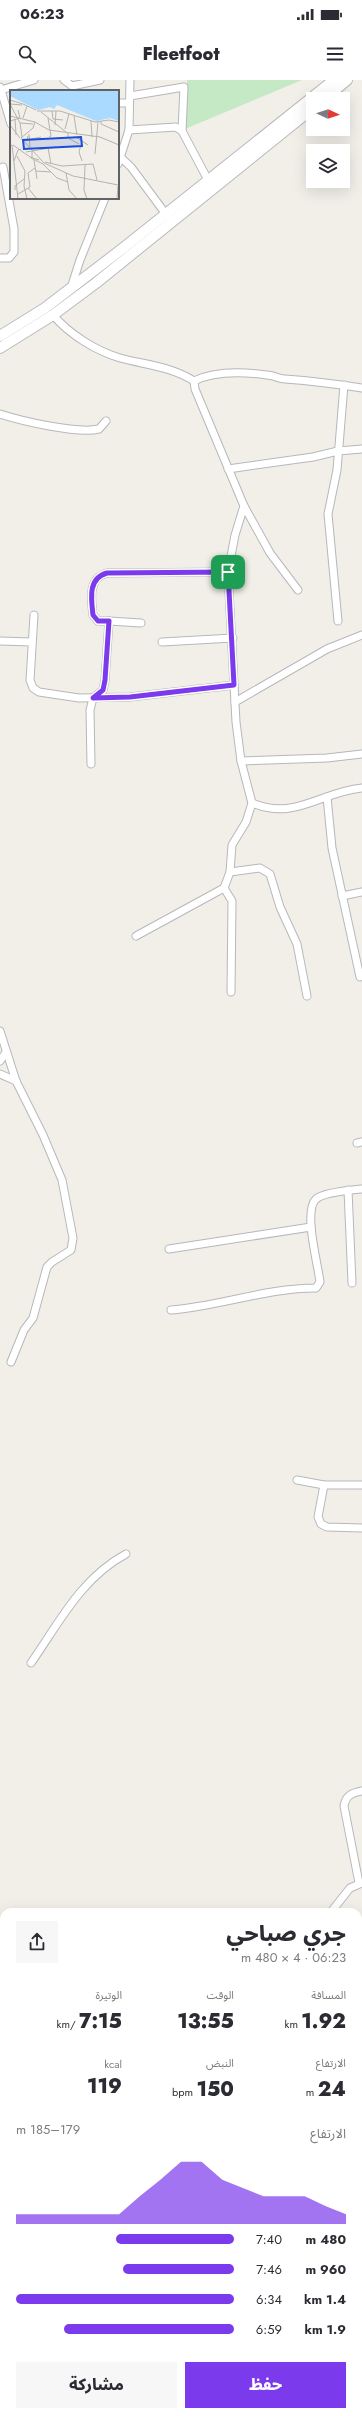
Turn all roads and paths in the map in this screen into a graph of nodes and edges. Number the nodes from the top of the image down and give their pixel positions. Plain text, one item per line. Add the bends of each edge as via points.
1 (34, 80) edge
2 (64, 80) edge
3 (100, 80) edge
4 (130, 80) edge
5 (334, 80) edge
6 (347, 80) edge
7 (0, 88) edge
8 (323, 92) edge
9 (332, 92) edge
10 (129, 99) junction
11 (2, 102) edge
12 (119, 102) edge
13 (306, 110) edge
14 (306, 110) edge
15 (9, 112) edge
16 (129, 130) junction
17 (182, 131) junction
18 (119, 159) edge
19 (2, 167) edge
20 (208, 180) junction
21 (105, 199) edge
22 (168, 218) junction
23 (0, 258) edge
24 (71, 288) junction
25 (53, 315) junction
26 (0, 336) edge
27 (0, 348) edge
28 (194, 381) junction
29 (344, 385) junction
30 (362, 388) edge
31 (0, 414) edge
32 (106, 421) dead end
33 (362, 449) edge
34 (338, 451) junction
35 (228, 469) junction
36 (244, 506) junction
37 (228, 572) junction
38 (298, 590) dead end
39 (34, 615) dead end
40 (109, 621) junction
41 (338, 621) dead end
42 (141, 623) dead end
43 (362, 635) edge
44 (233, 638) junction
45 (0, 641) edge
46 (31, 642) junction
47 (162, 642) dead end
48 (234, 685) junction
49 (93, 698) junction
50 (235, 702) junction
51 (362, 754) edge
52 (241, 760) junction
53 (91, 764) dead end
54 (362, 788) edge
55 (327, 797) junction
56 (252, 803) junction
57 (230, 872) junction
58 (224, 888) junction
59 (362, 892) edge
60 (342, 896) junction
61 (136, 936) dead end
62 (360, 977) dead end
63 (231, 992) dead end
64 (307, 996) dead end
65 (0, 1031) edge
66 (6, 1052) junction
67 (0, 1062) edge
68 (0, 1074) edge
69 (16, 1081) junction
70 (362, 1188) edge
71 (348, 1190) junction
72 (311, 1227) junction
73 (169, 1249) dead end
74 (352, 1283) dead end
75 (171, 1310) dead end
76 (11, 1362) dead end
77 (297, 1480) dead end
78 (324, 1485) junction
79 (362, 1485) edge
80 (362, 1528) edge
81 (126, 1554) dead end
82 (30, 1663) dead end
83 (362, 1792) edge
84 (360, 1880) edge
85 (334, 1908) edge

1 - 7 street
2 - 3 street via 72,86
4 - 10 street
5 - 8 main road
6 - 9 main road
7 - 11 street
10 - 12 street
10 - 16 street
10 - 17 street via 184,87
11 - 15 street
13 - 20 main road
14 - 22 main road
16 - 17 street via 176,127
16 - 18 street
17 - 20 street
18 - 22 street via 131,167
19 - 23 street via 14,229 14,252 9,258
20 - 22 main road
21 - 24 street
22 - 24 main road
22 - 25 main road
24 - 26 main road
25 - 27 main road
25 - 28 street via 65,328 96,347 121,358 180,372
28 - 29 street via 203,376 267,374 284,379
28 - 35 street
29 - 30 street
29 - 34 street
31 - 32 street via 21,421 76,429 94,430
33 - 34 street
34 - 35 street
34 - 41 street via 328,523
35 - 36 street
36 - 37 street
36 - 38 street via 270,553
37 - 40 street via 107,573 98,576 93,582 93,615 98,621
37 - 44 street
39 - 46 street
40 - 42 street
40 - 49 street via 103,690
43 - 50 street via 327,648
44 - 47 street
44 - 48 street
45 - 46 street
46 - 49 street via 29,672 33,688 39,692
48 - 49 street via 130,697
48 - 50 street
49 - 53 street via 90,710
50 - 52 street
51 - 52 street via 327,758
52 - 56 street
54 - 55 street
55 - 56 street via 286,810 265,808
55 - 60 street via 332,848
56 - 57 street via 243,828 232,846
57 - 58 street
57 - 64 street via 260,868 270,874 280,907 297,944
58 - 61 street
58 - 63 street via 232,901
59 - 60 street
60 - 62 street
65 - 66 street
66 - 67 street
66 - 69 street
68 - 69 street
69 - 76 street via 56,1162 73,1238 71,1250 47,1267 33,1318 24,1330
70 - 71 street
71 - 72 street via 316,1198
71 - 74 street
72 - 73 street
72 - 75 street via 320,1282 316,1288 272,1290 202,1308
77 - 78 street
78 - 79 street
78 - 80 street via 318,1517 321,1524 328,1527
81 - 82 street via 106,1566 85,1586
83 - 84 street via 350,1794 345,1799 344,1806
84 - 85 street

